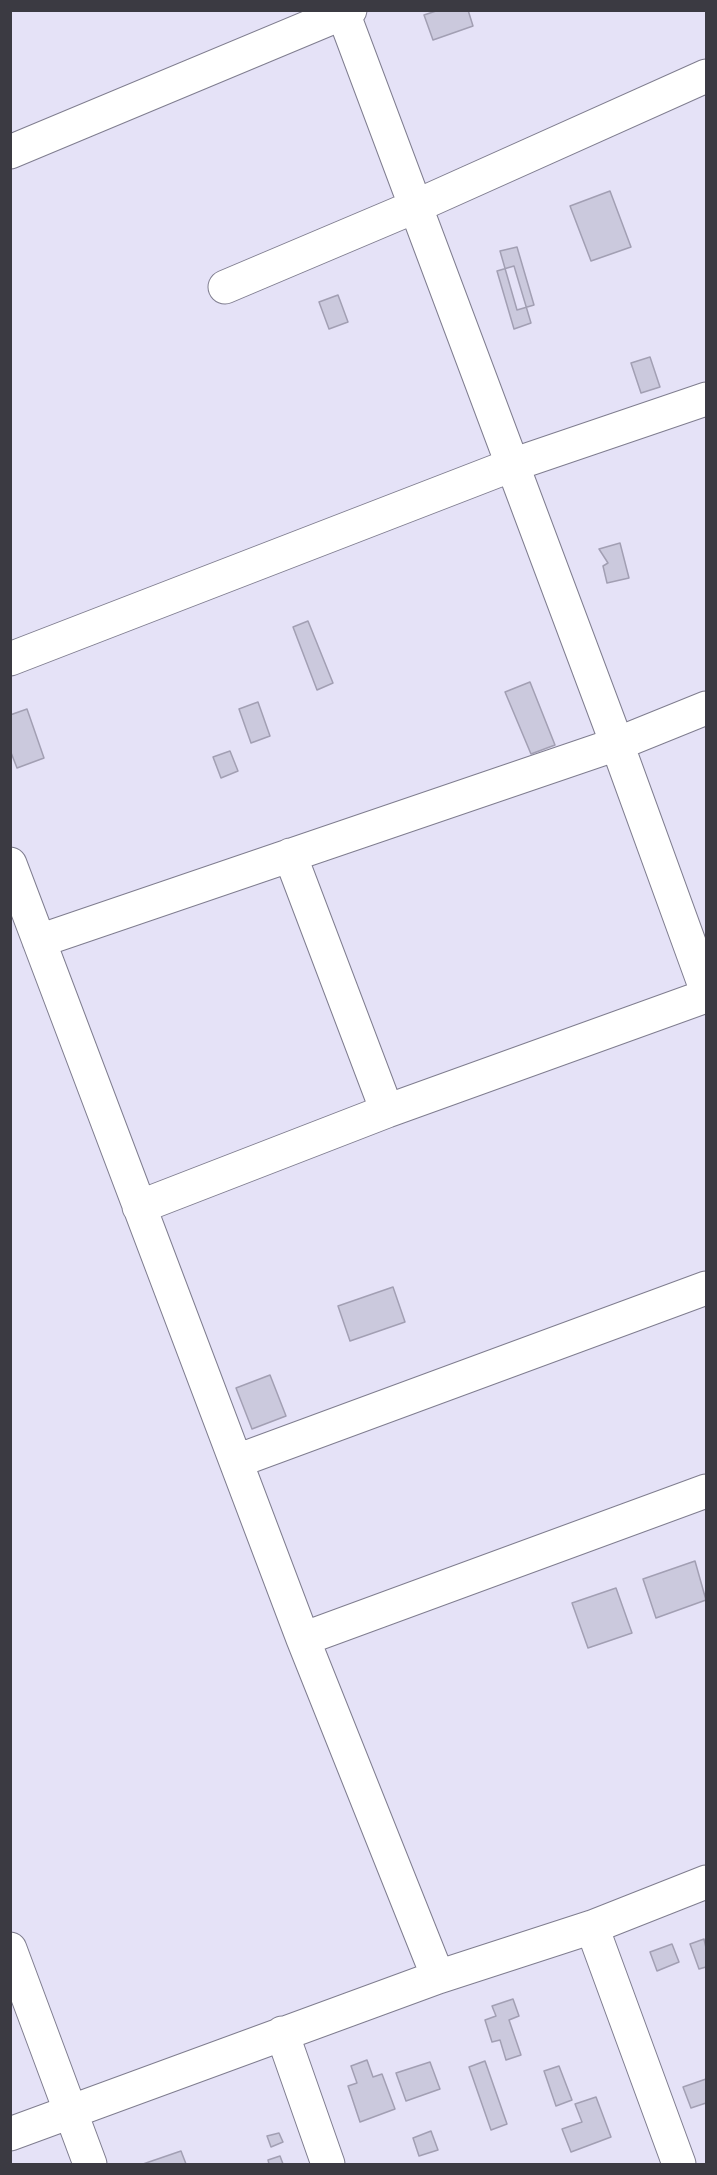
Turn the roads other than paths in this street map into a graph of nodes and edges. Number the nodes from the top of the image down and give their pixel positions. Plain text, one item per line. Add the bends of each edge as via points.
1 (345, 11) edge
2 (706, 76) edge
3 (10, 152) edge
4 (414, 207) junction
5 (225, 287) dead end
6 (706, 399) edge
7 (512, 465) junction
8 (10, 659) edge
9 (706, 708) edge
10 (617, 744) junction
11 (290, 855) junction
12 (10, 864) edge
13 (39, 941) junction
14 (706, 989) edge
15 (706, 996) edge
16 (387, 1111) junction
17 (139, 1207) junction
18 (706, 1288) edge
19 (237, 1461) junction
20 (706, 1491) edge
21 (303, 1639) junction
22 (706, 1882) edge
23 (592, 1927) junction
24 (10, 1949) edge
25 (438, 1977) junction
26 (282, 2033) junction
27 (71, 2111) junction
28 (10, 2134) edge
29 (90, 2164) edge
30 (328, 2164) edge
31 (679, 2164) edge

1 - 3 street
1 - 4 street
2 - 4 street
4 - 5 street
4 - 7 street
6 - 7 street
7 - 8 street
7 - 10 street
9 - 10 street
10 - 11 street
10 - 14 street
11 - 13 street
11 - 16 street
12 - 13 street
13 - 17 street
15 - 16 street
16 - 17 street
17 - 19 street
18 - 19 street
19 - 21 street
20 - 21 street
21 - 25 street
22 - 23 street
23 - 25 street
23 - 31 street
24 - 27 street
25 - 26 street
26 - 27 street
26 - 30 street
27 - 28 street
27 - 29 street

